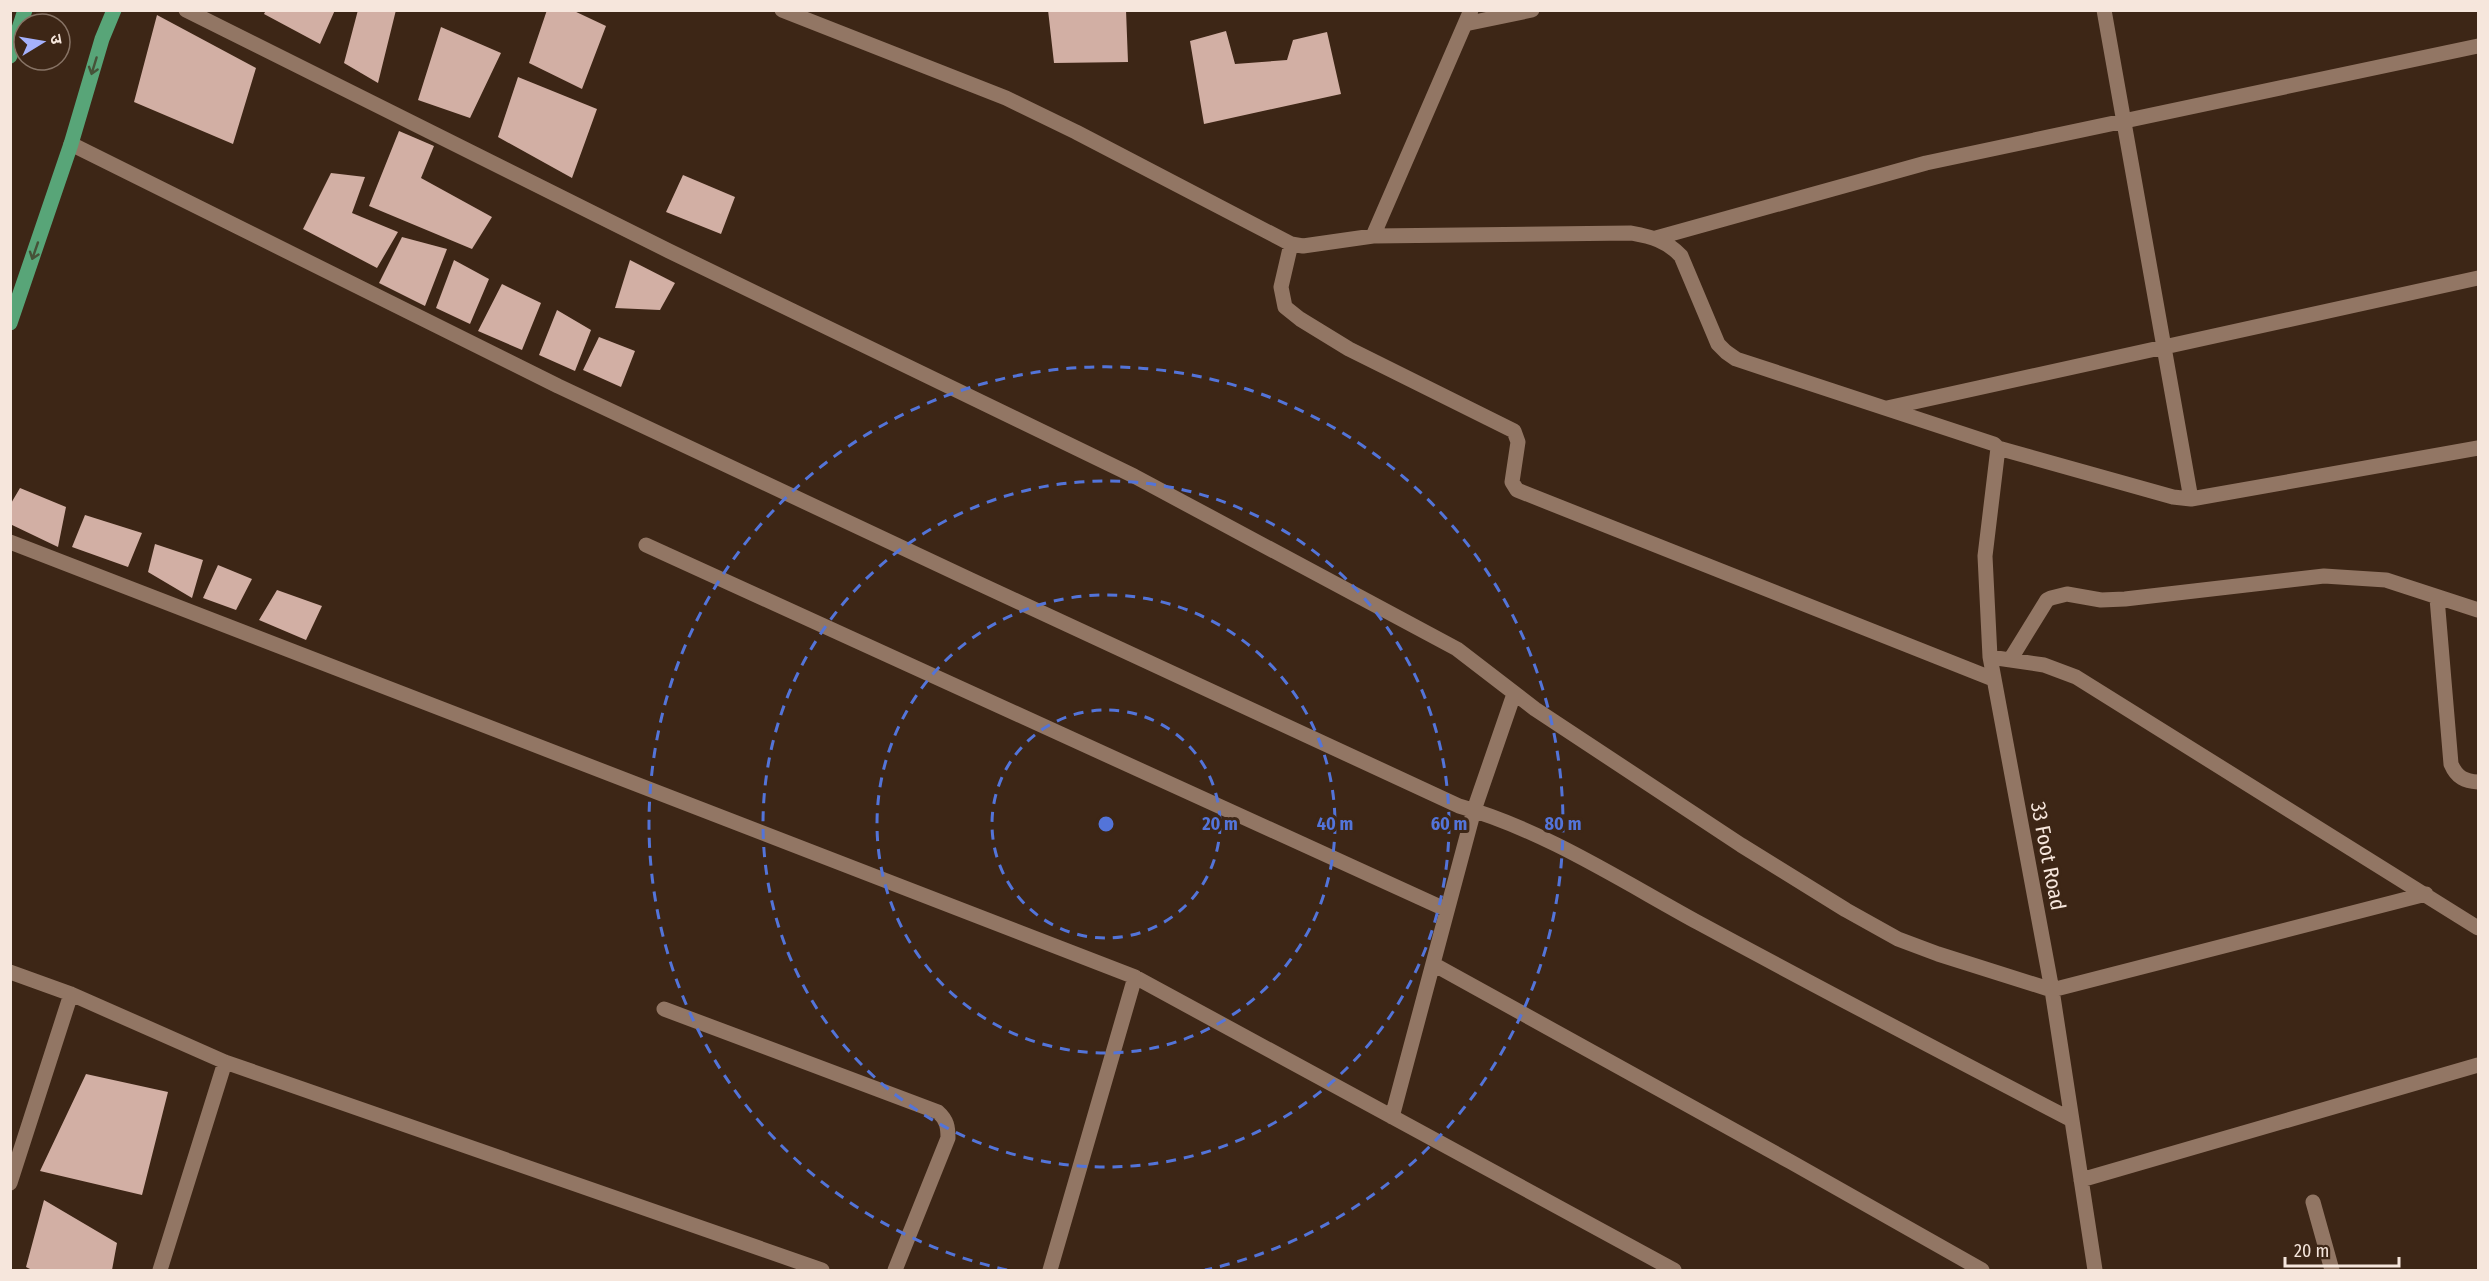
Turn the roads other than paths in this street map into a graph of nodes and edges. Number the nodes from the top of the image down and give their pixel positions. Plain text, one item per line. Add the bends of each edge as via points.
1 (114, 10) edge
2 (186, 10) edge
3 (782, 10) edge
4 (1532, 10) edge
5 (2104, 10) edge
6 (24, 11) edge
7 (1468, 17) edge
8 (2478, 46) edge
9 (10, 56) edge
10 (2122, 120) junction
11 (71, 144) junction
12 (1373, 236) junction
13 (1656, 238) junction
14 (1292, 244) junction
15 (2478, 278) edge
16 (10, 323) edge
17 (2164, 346) junction
18 (1885, 408) junction
19 (1998, 448) junction
20 (2478, 448) edge
21 (2192, 499) junction
22 (10, 542) edge
23 (646, 545) dead end
24 (2437, 598) junction
25 (2478, 610) edge
26 (1990, 657) junction
27 (2010, 660) junction
28 (1994, 679) junction
29 (1514, 694) junction
30 (2478, 782) edge
31 (1474, 810) junction
32 (2426, 894) junction
33 (1448, 910) junction
34 (2478, 928) edge
35 (1433, 964) junction
36 (10, 972) edge
37 (1135, 977) junction
38 (2052, 990) junction
39 (71, 994) junction
40 (664, 1009) dead end
41 (225, 1062) junction
42 (2478, 1065) edge
43 (1392, 1117) junction
44 (2072, 1120) junction
45 (2081, 1180) junction
46 (10, 1183) edge
47 (2313, 1202) dead end
48 (160, 1270) edge
49 (818, 1270) edge
50 (895, 1270) edge
51 (1050, 1270) edge
52 (1674, 1270) edge
53 (1982, 1270) edge
54 (2095, 1270) edge
55 (2332, 1270) edge

1 -> 11 main road
2 - 29 street via 1134,476 1457,649
3 - 14 street via 1006,98
4 - 7 street
5 - 10 street
6 - 9 main road
7 - 12 street
8 - 10 street
10 - 13 street via 1926,163
10 - 17 street
11 -> 16 main road
11 - 31 street via 558,386
12 - 13 street via 1631,233
12 - 14 street via 1304,246
13 - 18 street via 1681,256 1718,344 1726,352
14 - 28 street via 1281,287 1285,307 1349,349 1514,431 1518,442 1512,482 1517,490
15 - 17 street
17 - 18 street
17 - 21 street
18 - 19 street
19 - 21 street
19 - 26 street, 33 Foot Road via 1985,556
20 - 21 street
22 - 37 street
23 - 33 street
24 - 25 street
24 - 27 street via 2386,580 2324,576 2119,599 2061,595 2047,600
24 - 30 street via 2451,764 2460,777
26 - 27 street
26 - 28 street, 33 Foot Road
27 - 32 street via 2044,665 2076,677
28 - 38 street, 33 Foot Road
29 - 31 street
29 - 38 street via 1741,845 1898,939
31 - 33 street
31 - 44 street via 1562,849
32 - 34 street
32 - 38 street
33 - 35 street
35 - 43 street
35 - 53 street
36 - 39 street
37 - 43 street
37 - 51 street
38 - 44 street, 33 Foot Road
39 - 41 street
39 - 46 street
40 - 50 street via 944,1117 948,1138
41 - 48 street
41 - 49 street
42 - 45 street
43 - 52 street
44 - 45 street, 33 Foot Road
45 - 54 street, 33 Foot Road
47 - 55 street

